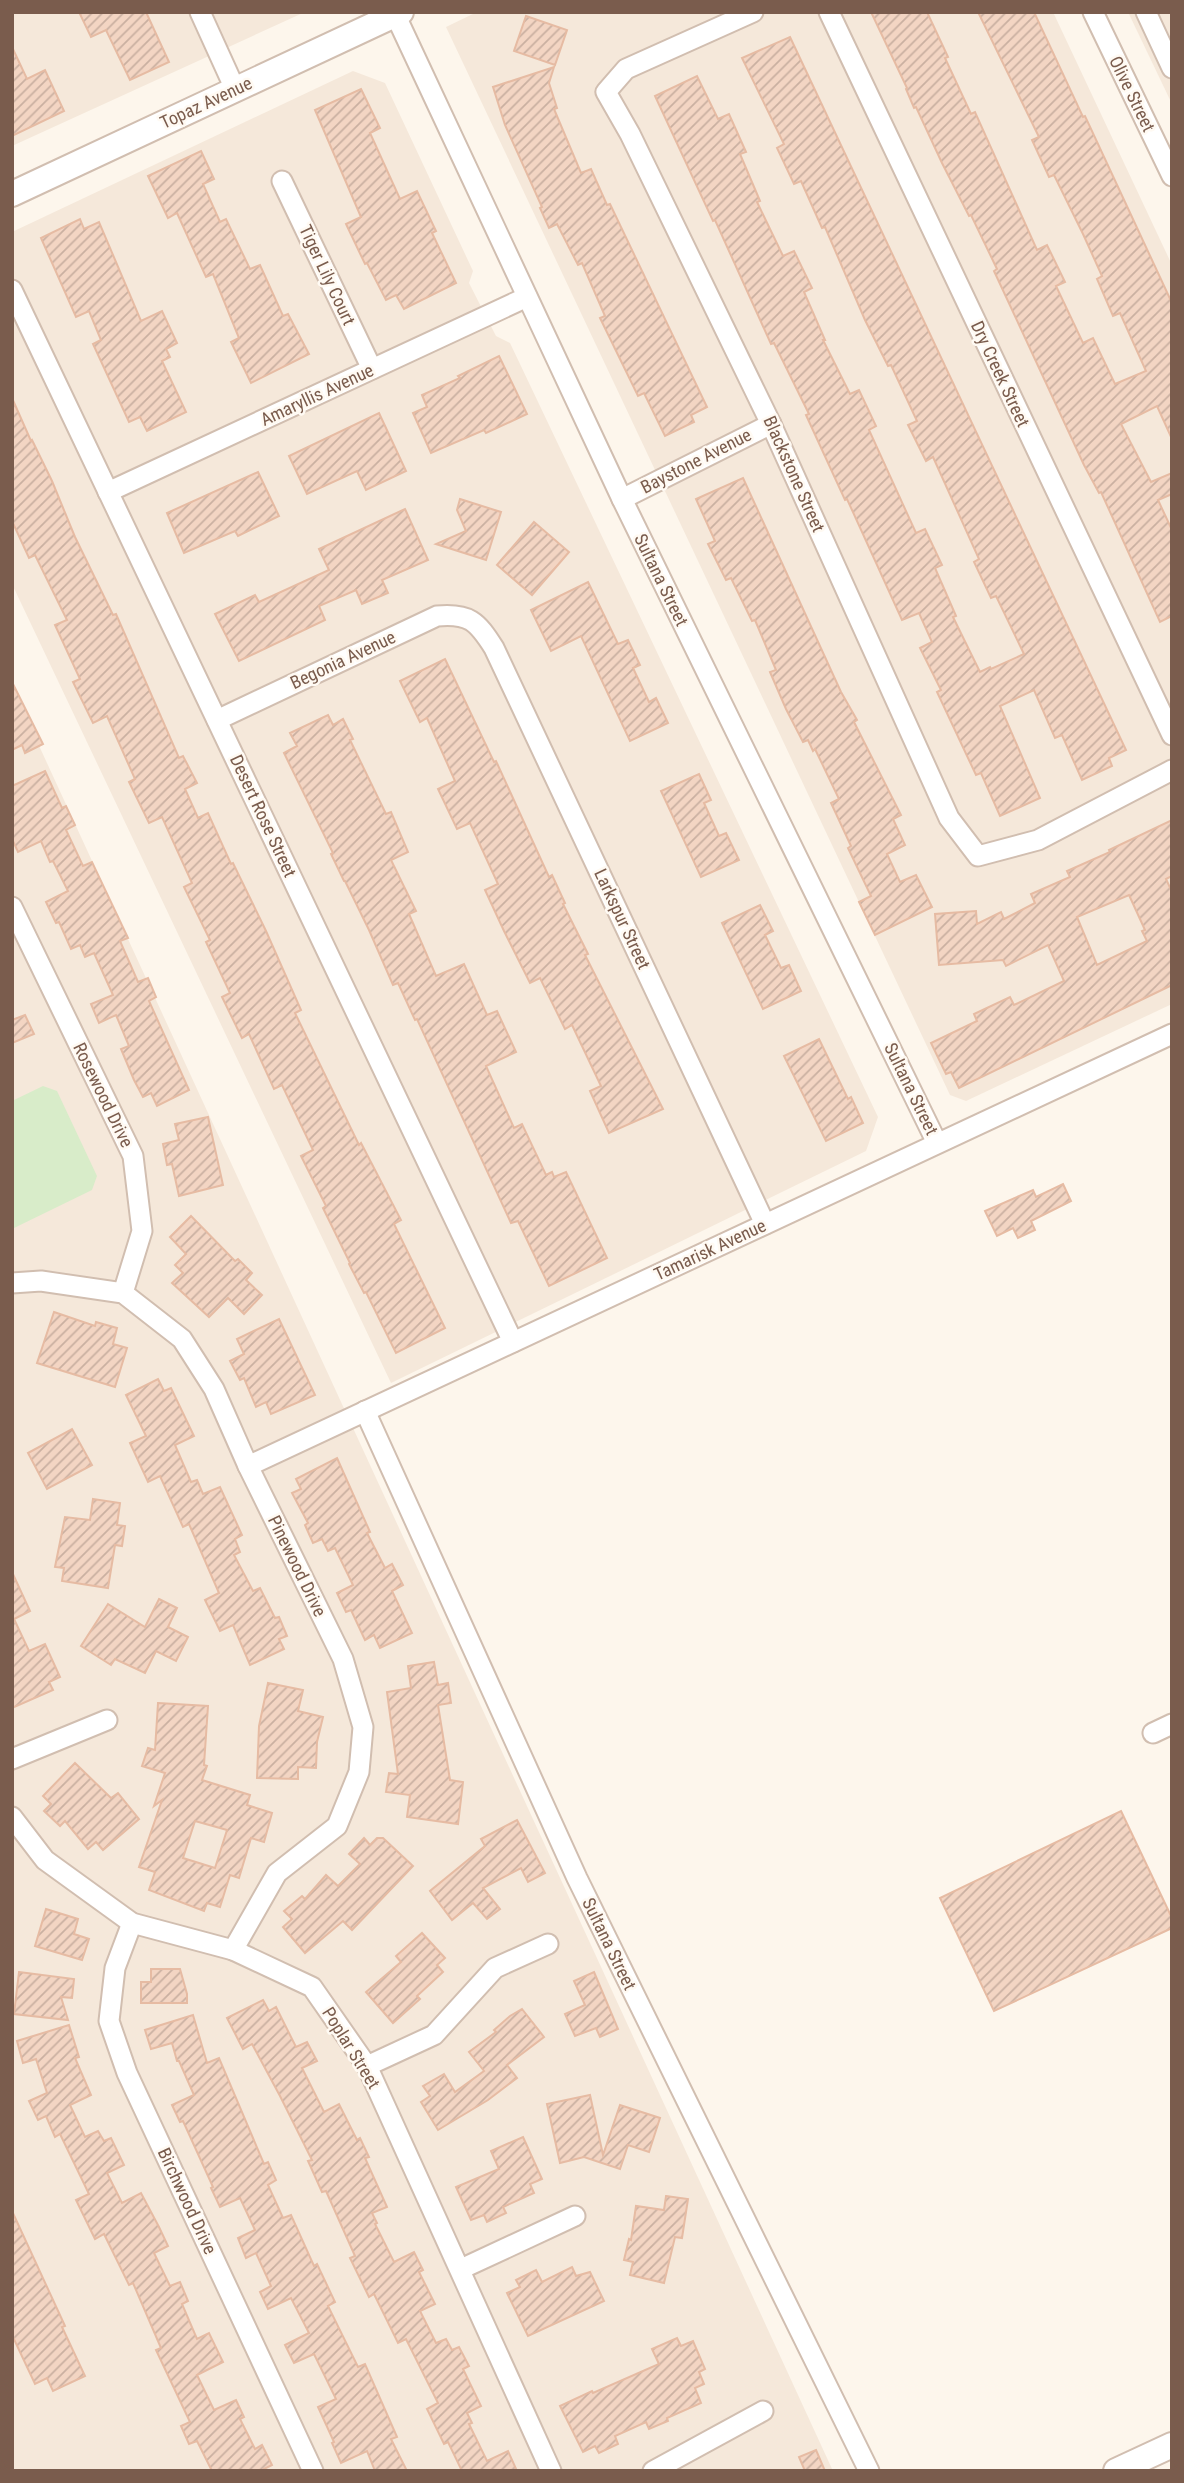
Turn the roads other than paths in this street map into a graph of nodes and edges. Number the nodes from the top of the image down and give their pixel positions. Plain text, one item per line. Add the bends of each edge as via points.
1 (200, 12) edge
2 (753, 12) edge
3 (829, 12) edge
4 (1093, 12) edge
5 (1146, 12) edge
6 (396, 13) edge
7 (1172, 68) edge
8 (235, 89) junction
9 (1172, 176) edge
10 (282, 181) dead end
11 (12, 194) edge
12 (12, 290) edge
13 (527, 297) junction
14 (372, 369) junction
15 (771, 424) junction
16 (108, 492) junction
17 (622, 499) junction
18 (471, 619) joint
19 (217, 720) junction
20 (1172, 735) edge
21 (1172, 771) edge
22 (12, 907) edge
23 (1172, 1034) edge
24 (937, 1143) junction
25 (765, 1224) junction
26 (12, 1283) edge
27 (123, 1293) junction
28 (513, 1342) junction
29 (365, 1411) junction
30 (248, 1466) junction
31 (107, 1720) dead end
32 (1172, 1724) edge
33 (1153, 1733) dead end
34 (12, 1759) edge
35 (12, 1817) edge
36 (132, 1923) junction
37 (548, 1944) dead end
38 (233, 1950) junction
39 (367, 2067) junction
40 (575, 2216) dead end
41 (461, 2269) junction
42 (763, 2411) dead end
43 (1172, 2445) edge
44 (313, 2471) edge
45 (551, 2471) edge
46 (653, 2471) edge
47 (869, 2471) edge
48 (1116, 2471) edge

1 - 8 street
2 - 15 street, Blackstone Street via 626,69 606,92
3 - 20 street, Dry Creek Street
4 - 9 street, Olive Street
5 - 7 street
6 - 8 street, Topaz Avenue
6 - 13 street, Sultana Street
8 - 11 street, Topaz Avenue
10 - 14 street, Tiger Lily Court
12 - 16 street, Desert Rose Street
13 - 14 street, Amaryllis Avenue
13 - 17 street, Sultana Street
14 - 16 street, Amaryllis Avenue
15 - 17 street, Baystone Avenue
15 - 21 street, Blackstone Street via 949,818 978,856 1038,840
16 - 19 street, Desert Rose Street
17 - 24 street, Sultana Street
18 - 19 street, Begonia Avenue via 456,614 437,616
18 - 25 street, Larkspur Street via 494,648
19 - 28 street, Desert Rose Street
22 - 27 street, Rosewood Drive via 133,1156 142,1231
23 - 24 street, Tamarisk Avenue
24 - 25 street, Tamarisk Avenue
25 - 28 street, Tamarisk Avenue
26 - 27 street, Pinewood Drive via 41,1281
27 - 30 street, Pinewood Drive via 183,1339 214,1389
28 - 29 street, Tamarisk Avenue
29 - 30 street, Tamarisk Avenue
29 - 47 street, Sultana Street via 577,1878
30 - 38 street, Pinewood Drive via 343,1659 363,1727 359,1772 337,1825 277,1873
31 - 34 street
32 - 33 street
35 - 36 street, Poplar Street via 45,1860
36 - 38 street, Poplar Street
36 - 44 street, Birchwood Drive via 115,1968 109,2021 127,2073
37 - 39 street via 495,1968 434,2035
38 - 39 street, Poplar Street via 312,1987
39 - 41 street, Poplar Street
40 - 41 street
41 - 45 street, Poplar Street
42 - 46 street
43 - 48 street

